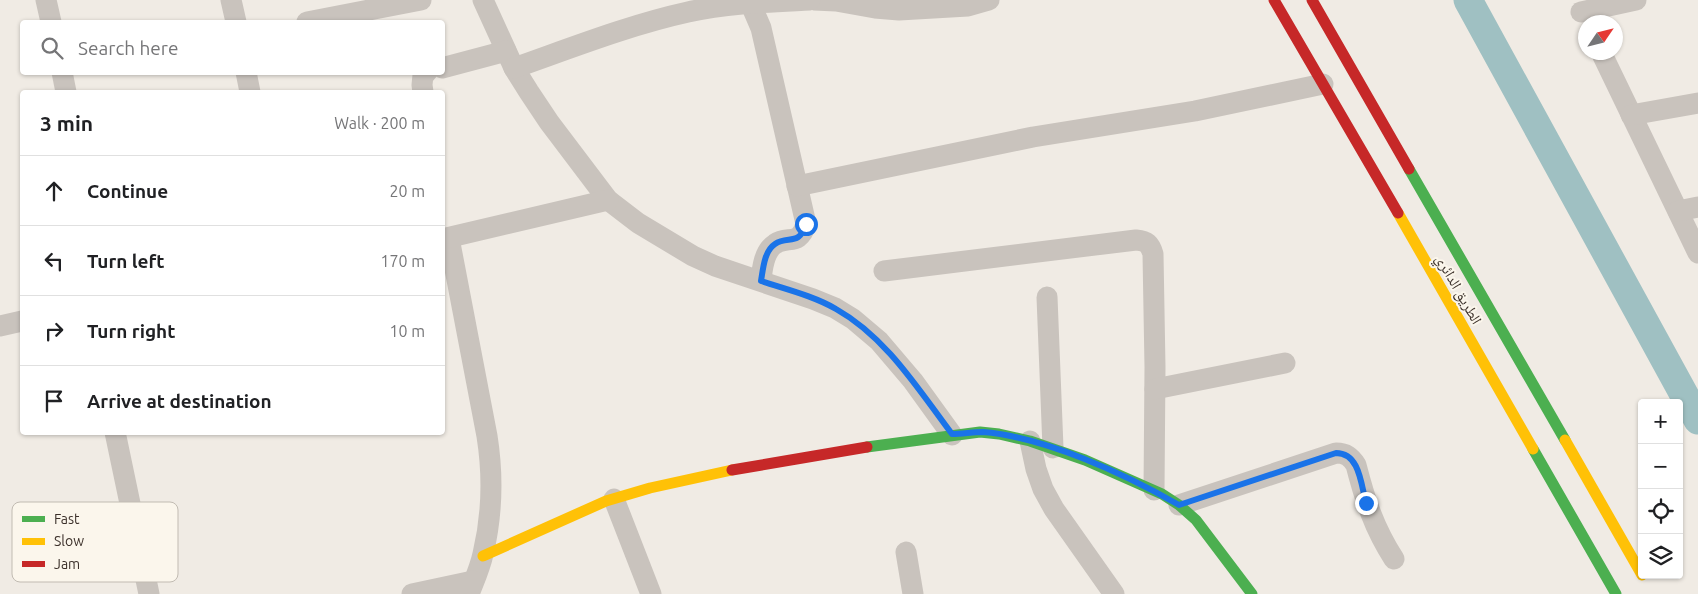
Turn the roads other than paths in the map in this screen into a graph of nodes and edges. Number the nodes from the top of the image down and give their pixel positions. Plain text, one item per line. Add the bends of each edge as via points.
1 (46, 0) edge
2 (231, 0) edge
3 (421, 0) edge
4 (483, 0) edge
5 (810, 0) edge
6 (814, 0) edge
7 (990, 0) edge
8 (1274, 0) edge
9 (1312, 0) edge
10 (1636, 0) edge
11 (749, 1) edge
12 (1581, 12) edge
13 (51, 20) edge
14 (236, 20) edge
15 (317, 20) edge
16 (510, 60) junction
17 (1605, 60) edge
18 (445, 68) edge
19 (63, 75) edge
20 (247, 75) edge
21 (423, 75) edge
22 (1323, 84) junction
23 (66, 90) edge
24 (250, 90) edge
25 (423, 90) edge
26 (1698, 103) edge
27 (1631, 114) junction
28 (797, 186) junction
29 (608, 200) junction
30 (1688, 209) edge
31 (446, 238) edge
32 (1698, 253) edge
33 (884, 271) dead end
34 (761, 281) junction
35 (1046, 297) dead end
36 (20, 321) edge
37 (0, 326) edge
38 (1284, 363) dead end
39 (1155, 389) junction
40 (952, 434) junction
41 (116, 435) edge
42 (1030, 441) junction
43 (1053, 448) junction
44 (1154, 490) junction
45 (614, 499) junction
46 (130, 502) edge
47 (1179, 505) junction
48 (906, 552) dead end
49 (482, 556) junction
50 (1394, 559) dead end
51 (1638, 568) edge
52 (1644, 579) edge
53 (471, 588) edge
54 (1649, 588) dead end
55 (412, 594) edge
56 (651, 594) edge
57 (913, 594) edge
58 (1114, 594) edge
59 (1252, 594) edge
60 (1616, 594) edge

1 - 13 street
2 - 14 street
3 - 15 street
4 - 16 street
5 - 11 street
6 - 7 street via 899,10 968,6
8 - 22 main road, الطريق الدائري
9 - 51 main road, الطريق الدائري
10 - 12 street
11 - 16 street via 689,12
11 - 28 street via 760,28
16 - 18 street
16 - 29 street via 549,122
17 - 27 street
19 - 23 street
20 - 24 street
21 - 25 street
22 - 28 street via 1195,111 1033,137
22 - 60 main road, الطريق الدائري
26 - 27 street
27 - 30 street
28 - 34 street via 806,224 804,232 798,238 775,244 763,264
29 - 31 street
29 - 34 street via 638,223 693,256
30 - 32 street
31 - 49 street via 490,452 488,519
33 - 39 street via 1145,241 1150,244 1153,254
34 - 40 street via 835,308 869,332
35 - 43 street
36 - 37 street
38 - 39 street
39 - 44 street
40 - 42 main road via 980,432
40 - 45 main road via 747,467
41 - 46 street
42 - 43 main road
42 - 58 street via 1043,490
43 - 44 main road
44 - 47 main road
45 - 49 main road
45 - 56 street
47 - 50 street via 1343,453 1356,465 1371,518
47 - 59 main road via 1196,520
48 - 57 street
49 - 53 street
52 - 54 main road, الطريق الدائري
53 - 55 street

